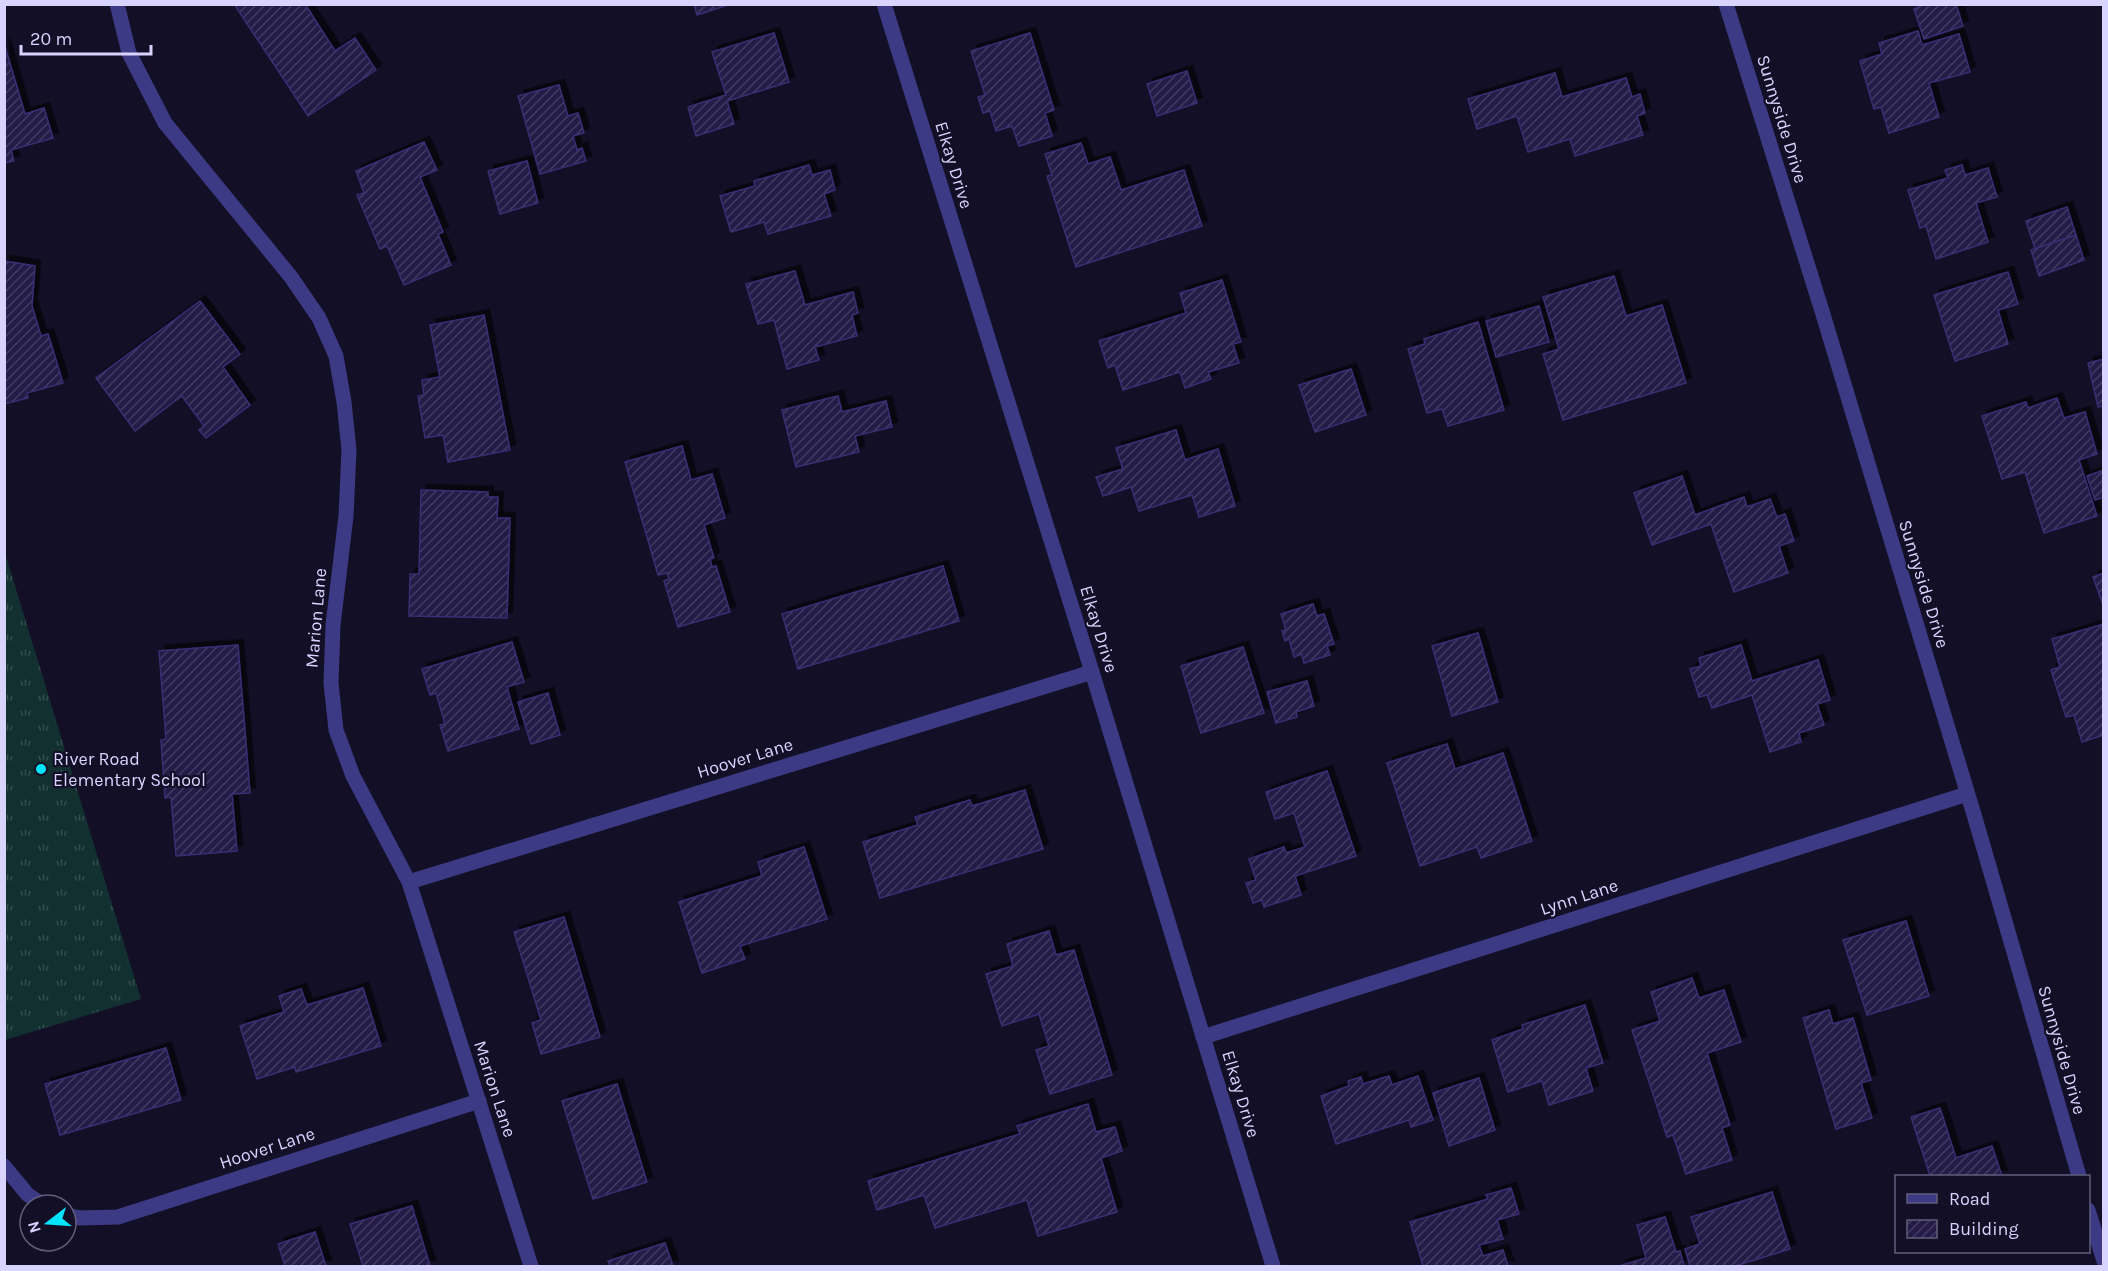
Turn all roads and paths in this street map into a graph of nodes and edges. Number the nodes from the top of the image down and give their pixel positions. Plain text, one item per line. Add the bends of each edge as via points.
1 (117, 4) edge
2 (884, 4) edge
3 (1726, 4) edge
4 (1092, 672) junction
5 (1967, 794) junction
6 (409, 882) junction
7 (1203, 1037) junction
8 (478, 1101) junction
9 (4, 1166) edge
10 (2079, 1175) edge
11 (26, 1193) edge
12 (2090, 1216) edge
13 (78, 1218) edge
14 (2103, 1261) edge
15 (531, 1266) edge
16 (1274, 1266) edge

1 - 6 street, Marion Lane via 129,53 165,123 291,277 319,318 336,356 349,450 346,516 333,625 331,682 336,730 353,776
2 - 4 street, Elkay Drive
3 - 5 street, Sunnyside Drive
4 - 6 street, Hoover Lane
4 - 7 street, Elkay Drive
5 - 7 street, Lynn Lane
5 - 10 street, Sunnyside Drive
6 - 8 street, Marion Lane
7 - 16 street, Elkay Drive
8 - 13 street, Hoover Lane via 118,1217
8 - 15 street, Marion Lane
9 - 11 street
12 - 14 street

